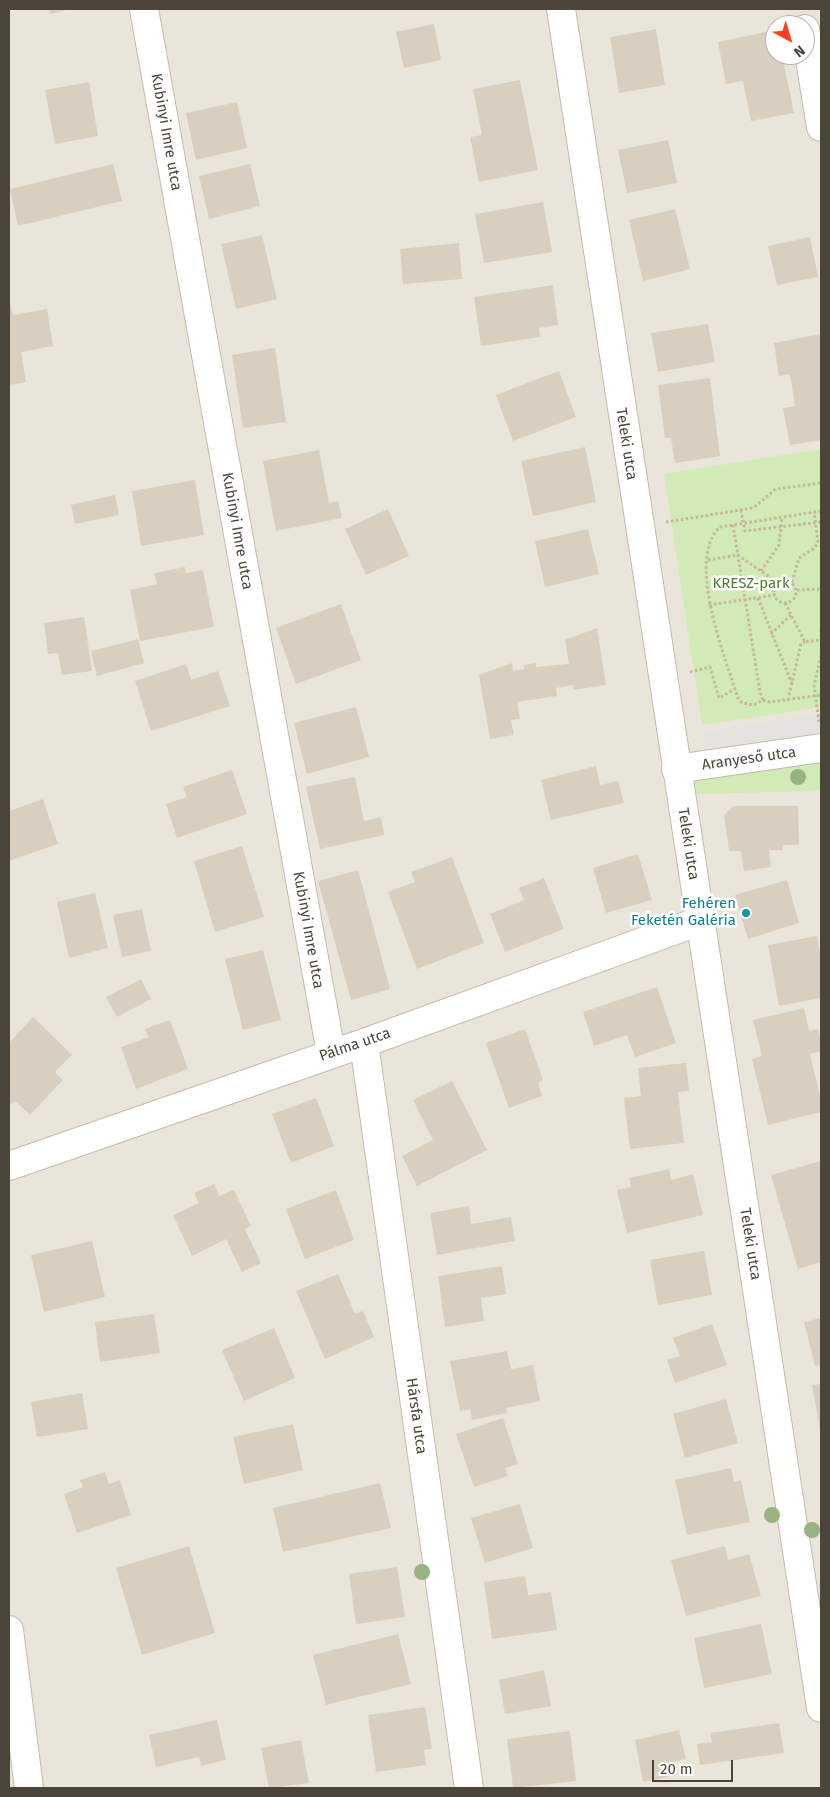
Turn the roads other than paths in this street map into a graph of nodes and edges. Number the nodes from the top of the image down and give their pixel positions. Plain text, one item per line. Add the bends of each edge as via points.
1 (144, 9) edge
2 (561, 9) edge
3 (811, 65) edge
4 (821, 127) edge
5 (820, 737) edge
6 (676, 769) junction
7 (700, 921) junction
8 (364, 1043) junction
9 (331, 1053) junction
10 (9, 1166) edge
11 (9, 1630) edge
12 (821, 1708) edge
13 (29, 1788) edge
14 (469, 1788) edge

1 - 9 street, Kubinyi Imre utca
2 - 6 street, Teleki utca
3 - 4 street
5 - 6 street, Aranyeső utca
6 - 7 street, Teleki utca
7 - 8 street, Pálma utca
7 - 12 street, Teleki utca
8 - 9 street, Pálma utca
8 - 14 street, Hársfa utca
9 - 10 street, Pálma utca
11 - 13 street

